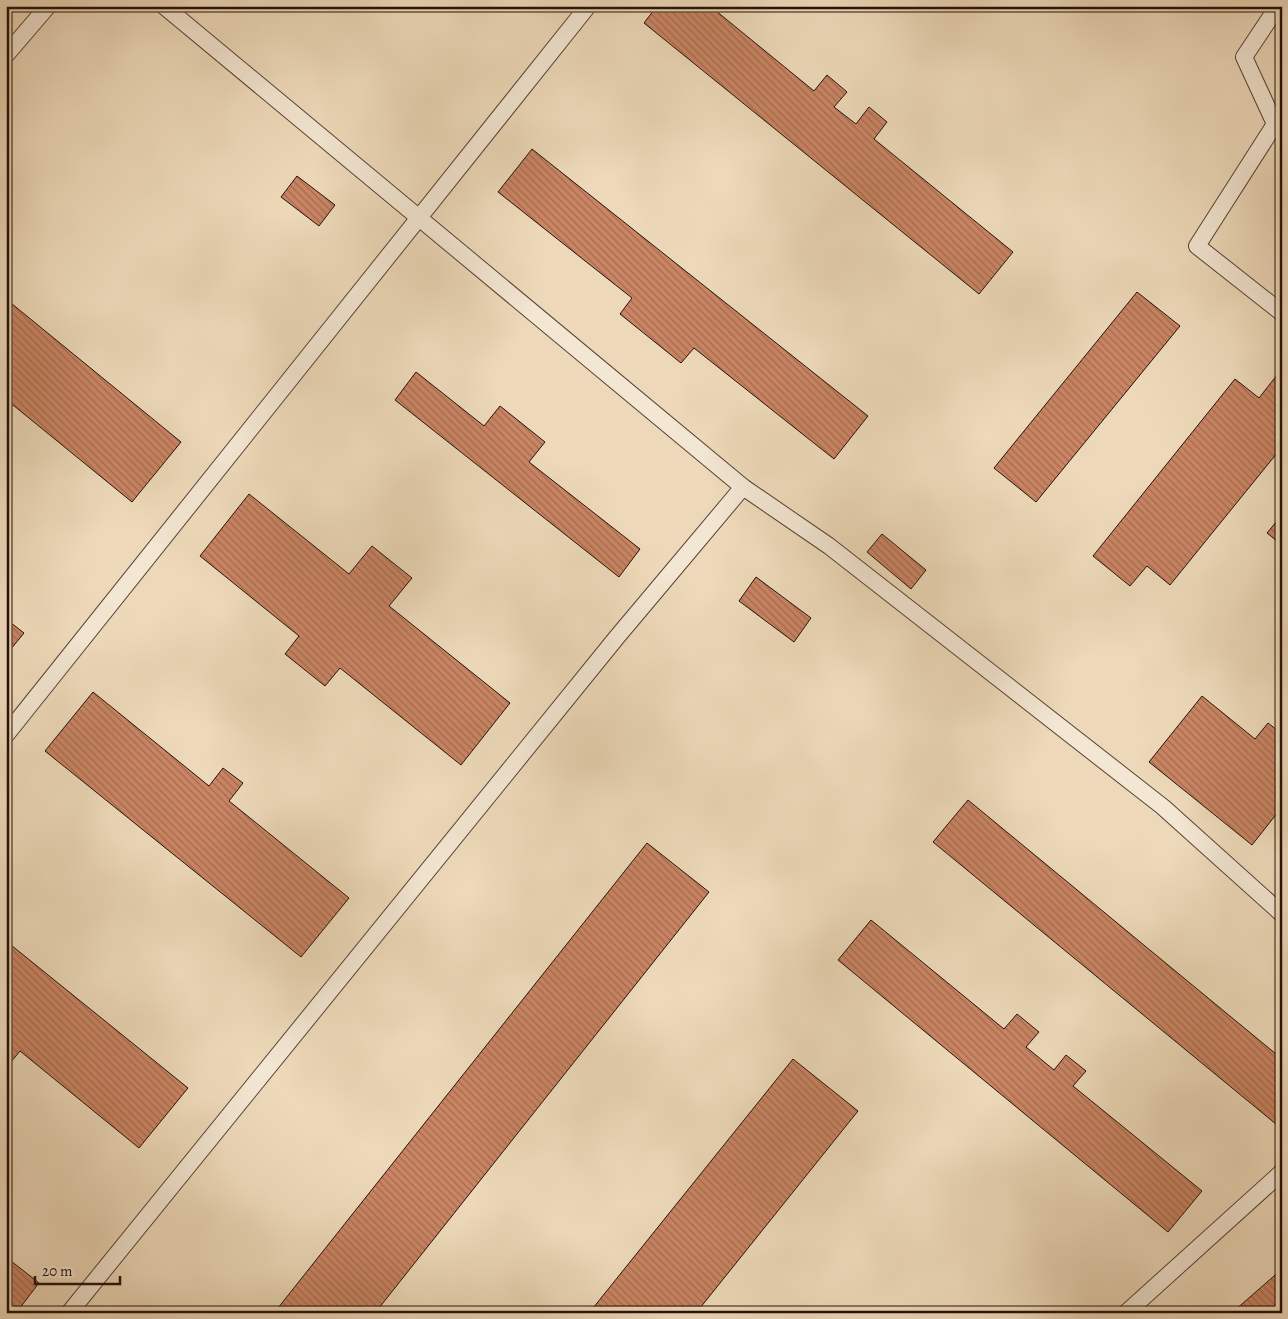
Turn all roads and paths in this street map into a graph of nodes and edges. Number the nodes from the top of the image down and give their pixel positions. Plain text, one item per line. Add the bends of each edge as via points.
1 (48, 6) edge
2 (164, 6) edge
3 (588, 6) edge
4 (1278, 6) edge
5 (6, 55) edge
6 (1278, 127) edge
7 (417, 218) junction
8 (1282, 313) edge
9 (743, 487) junction
10 (6, 735) edge
11 (1282, 914) edge
12 (1282, 1172) edge
13 (69, 1313) edge
14 (1126, 1313) edge

1 - 5 lane
2 - 7 lane
3 - 7 lane
4 - 6 lane via 1244,57
6 - 8 lane via 1197,246
7 - 9 lane
7 - 10 lane
9 - 11 lane via 829,546 1163,807
9 - 13 lane
12 - 14 lane

